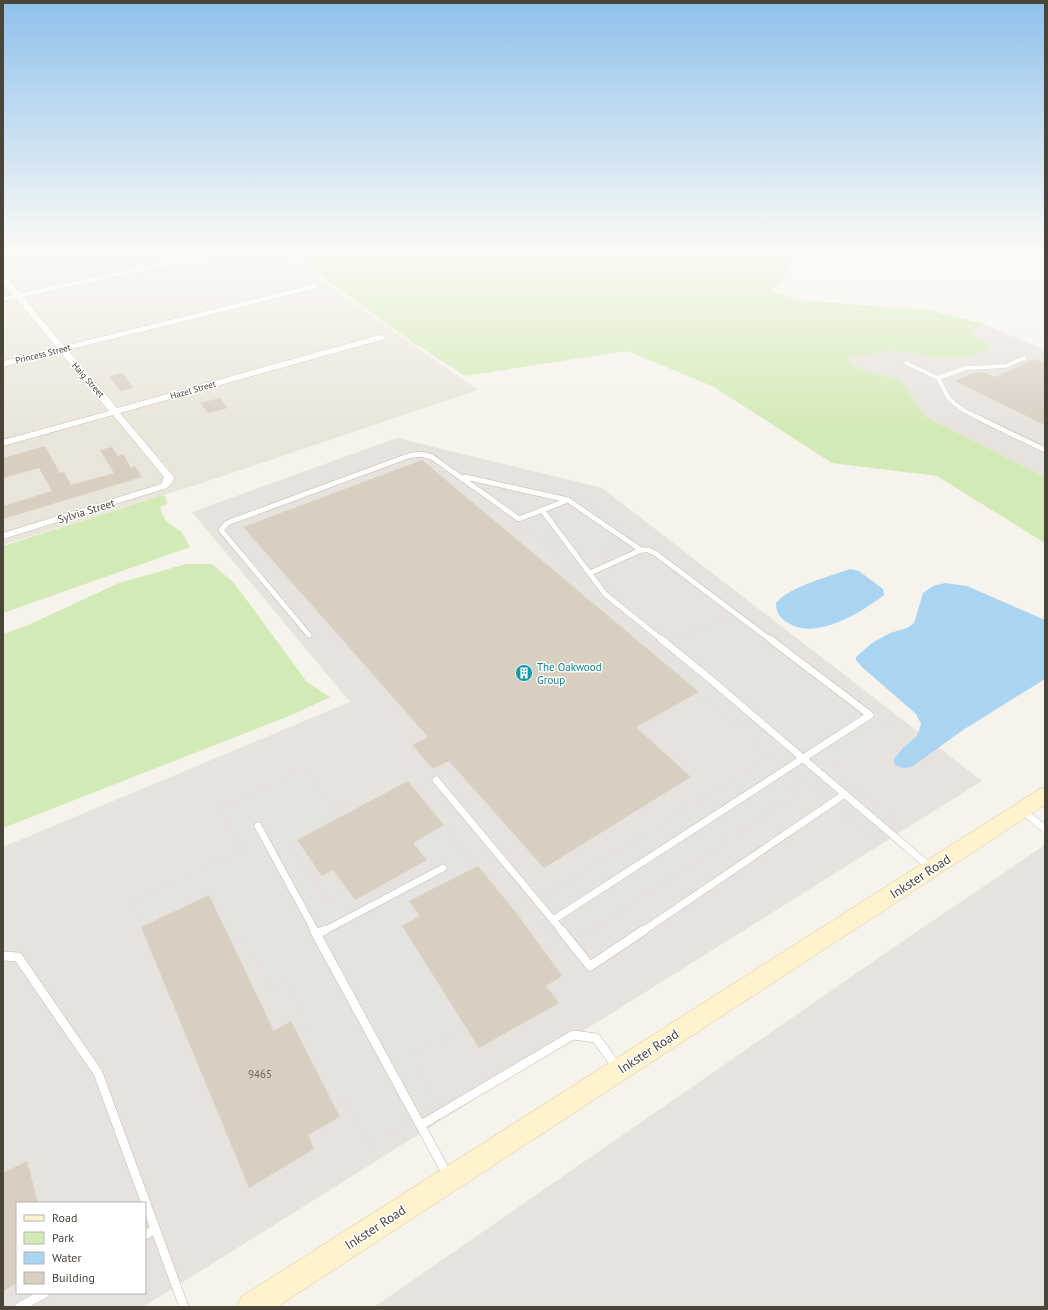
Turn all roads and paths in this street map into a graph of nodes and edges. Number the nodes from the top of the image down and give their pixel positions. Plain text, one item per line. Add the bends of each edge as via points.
1 (29, 310) edge
2 (220, 310) edge
3 (382, 337) dead end
4 (62, 350) junction
5 (1024, 358) dead end
6 (906, 363) dead end
7 (3, 364) edge
8 (938, 378) junction
9 (115, 412) junction
10 (3, 442) edge
11 (1045, 450) edge
12 (461, 477) junction
13 (168, 483) joint
14 (568, 500) junction
15 (542, 510) junction
16 (3, 536) edge
17 (641, 550) junction
18 (590, 573) junction
19 (309, 635) dead end
20 (802, 758) junction
21 (436, 780) dead end
22 (845, 794) junction
23 (1045, 795) edge
24 (1022, 811) junction
25 (258, 826) dead end
26 (1045, 828) edge
27 (443, 868) dead end
28 (932, 868) junction
29 (553, 920) junction
30 (317, 934) junction
31 (3, 956) edge
32 (619, 1070) junction
33 (421, 1125) junction
34 (450, 1178) junction
35 (145, 1202) edge
36 (146, 1204) edge
37 (155, 1229) junction
38 (146, 1234) edge
39 (43, 1294) edge
40 (20, 1307) edge
41 (184, 1307) edge
42 (251, 1307) edge

1 - 4 street, Haig Street
2 - 4 street, Princess Street
3 - 9 street, Hazel Street
4 - 7 street, Princess Street
4 - 9 street, Haig Street
5 - 8 lane via 1006,366 966,368
6 - 8 lane
8 - 11 lane via 951,402
9 - 10 street, Hazel Street
9 - 13 street, Haig Street via 169,477
12 - 14 lane
12 - 15 lane via 519,519
12 - 19 lane via 432,457 421,454 408,456 227,522 221,530
13 - 16 street, Sylvia Street
14 - 15 lane
14 - 17 lane
15 - 18 lane
17 - 18 lane
17 - 20 lane via 655,553 870,715
18 - 20 lane via 605,594
20 - 22 lane
20 - 29 lane
21 - 29 lane
22 - 28 lane
22 - 29 lane via 590,966
23 - 24 street, Inkster Road
24 - 26 lane
24 - 28 street, Inkster Road
25 - 30 lane
27 - 30 lane
28 - 32 street, Inkster Road
30 - 33 lane
31 - 35 lane via 18,957 98,1073
32 - 33 lane via 596,1038 573,1035
32 - 34 street, Inkster Road
33 - 34 lane
34 - 42 street, Inkster Road
36 - 37 lane
37 - 38 lane
37 - 41 lane
39 - 40 lane

